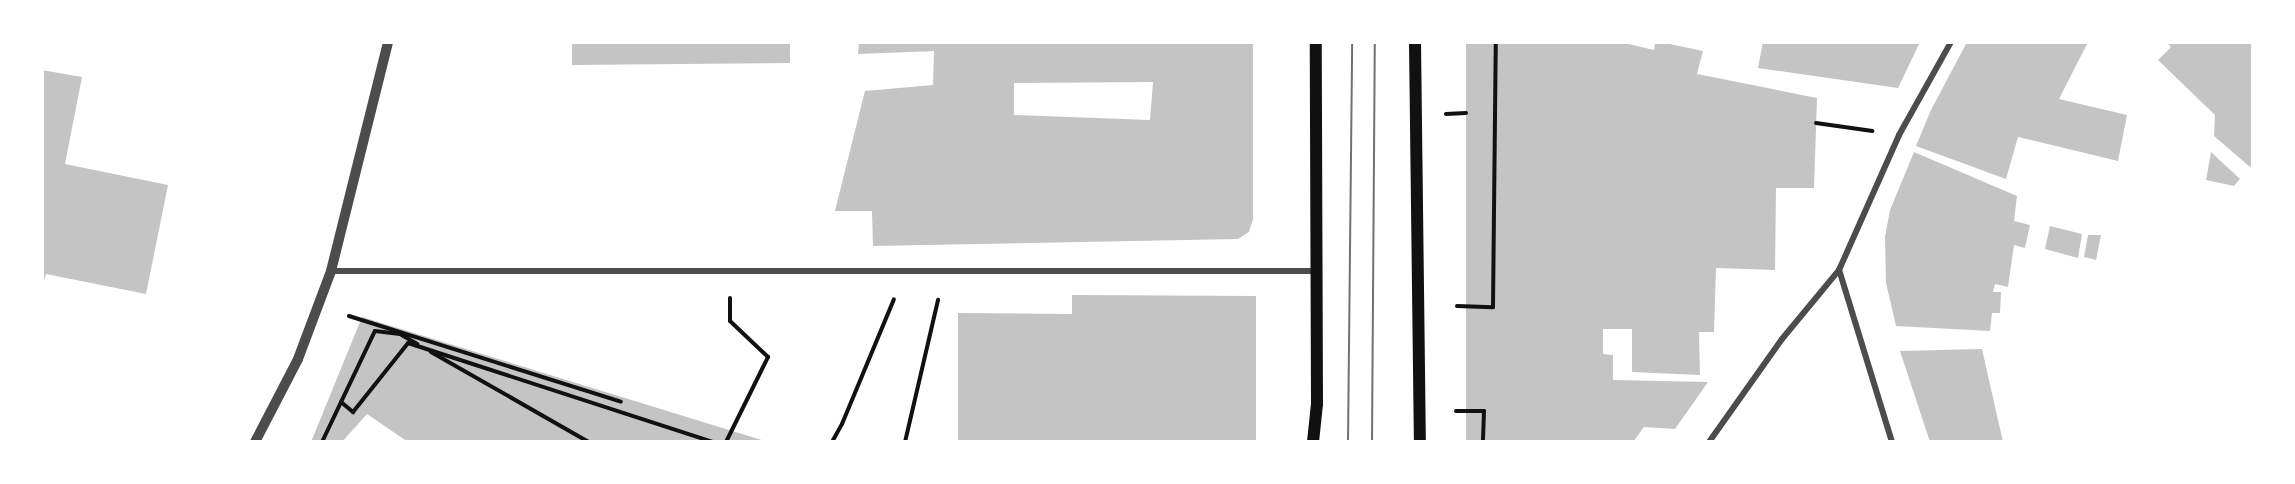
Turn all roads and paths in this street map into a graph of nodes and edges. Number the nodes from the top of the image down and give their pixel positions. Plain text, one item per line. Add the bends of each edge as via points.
1 (388, 42) edge
2 (1316, 42) edge
3 (1414, 42) edge
4 (1496, 42) edge
5 (1951, 42) edge
6 (1816, 123) dead end
7 (1899, 135) junction
8 (1839, 270) junction
9 (331, 271) junction
10 (1315, 271) junction
11 (898, 290) dead end
12 (940, 290) dead end
13 (730, 291) dead end
14 (1457, 306) dead end
15 (349, 316) dead end
16 (341, 402) junction
17 (621, 402) dead end
18 (1456, 411) dead end
19 (255, 442) edge
20 (322, 442) edge
21 (589, 442) edge
22 (712, 442) edge
23 (726, 442) edge
24 (832, 442) edge
25 (904, 442) edge
26 (1313, 442) edge
27 (1420, 442) edge
28 (1484, 442) edge
29 (1709, 442) edge
30 (1892, 442) edge

1 - 9 street
2 - 10 main road
3 - 27 main road
4 - 14 path via 1493,307
5 - 7 street
6 - 7 path
7 - 8 street
8 - 29 street via 1782,339
8 - 30 street
9 - 10 street
9 - 19 street via 298,359
10 - 26 main road via 1317,404
11 - 24 path
12 - 25 path
13 - 23 path via 730,321 768,357
15 - 17 path
16 - 20 path
16 - 21 path via 375,331 400,334
16 - 22 path via 353,411 408,343
18 - 28 path via 1484,411

